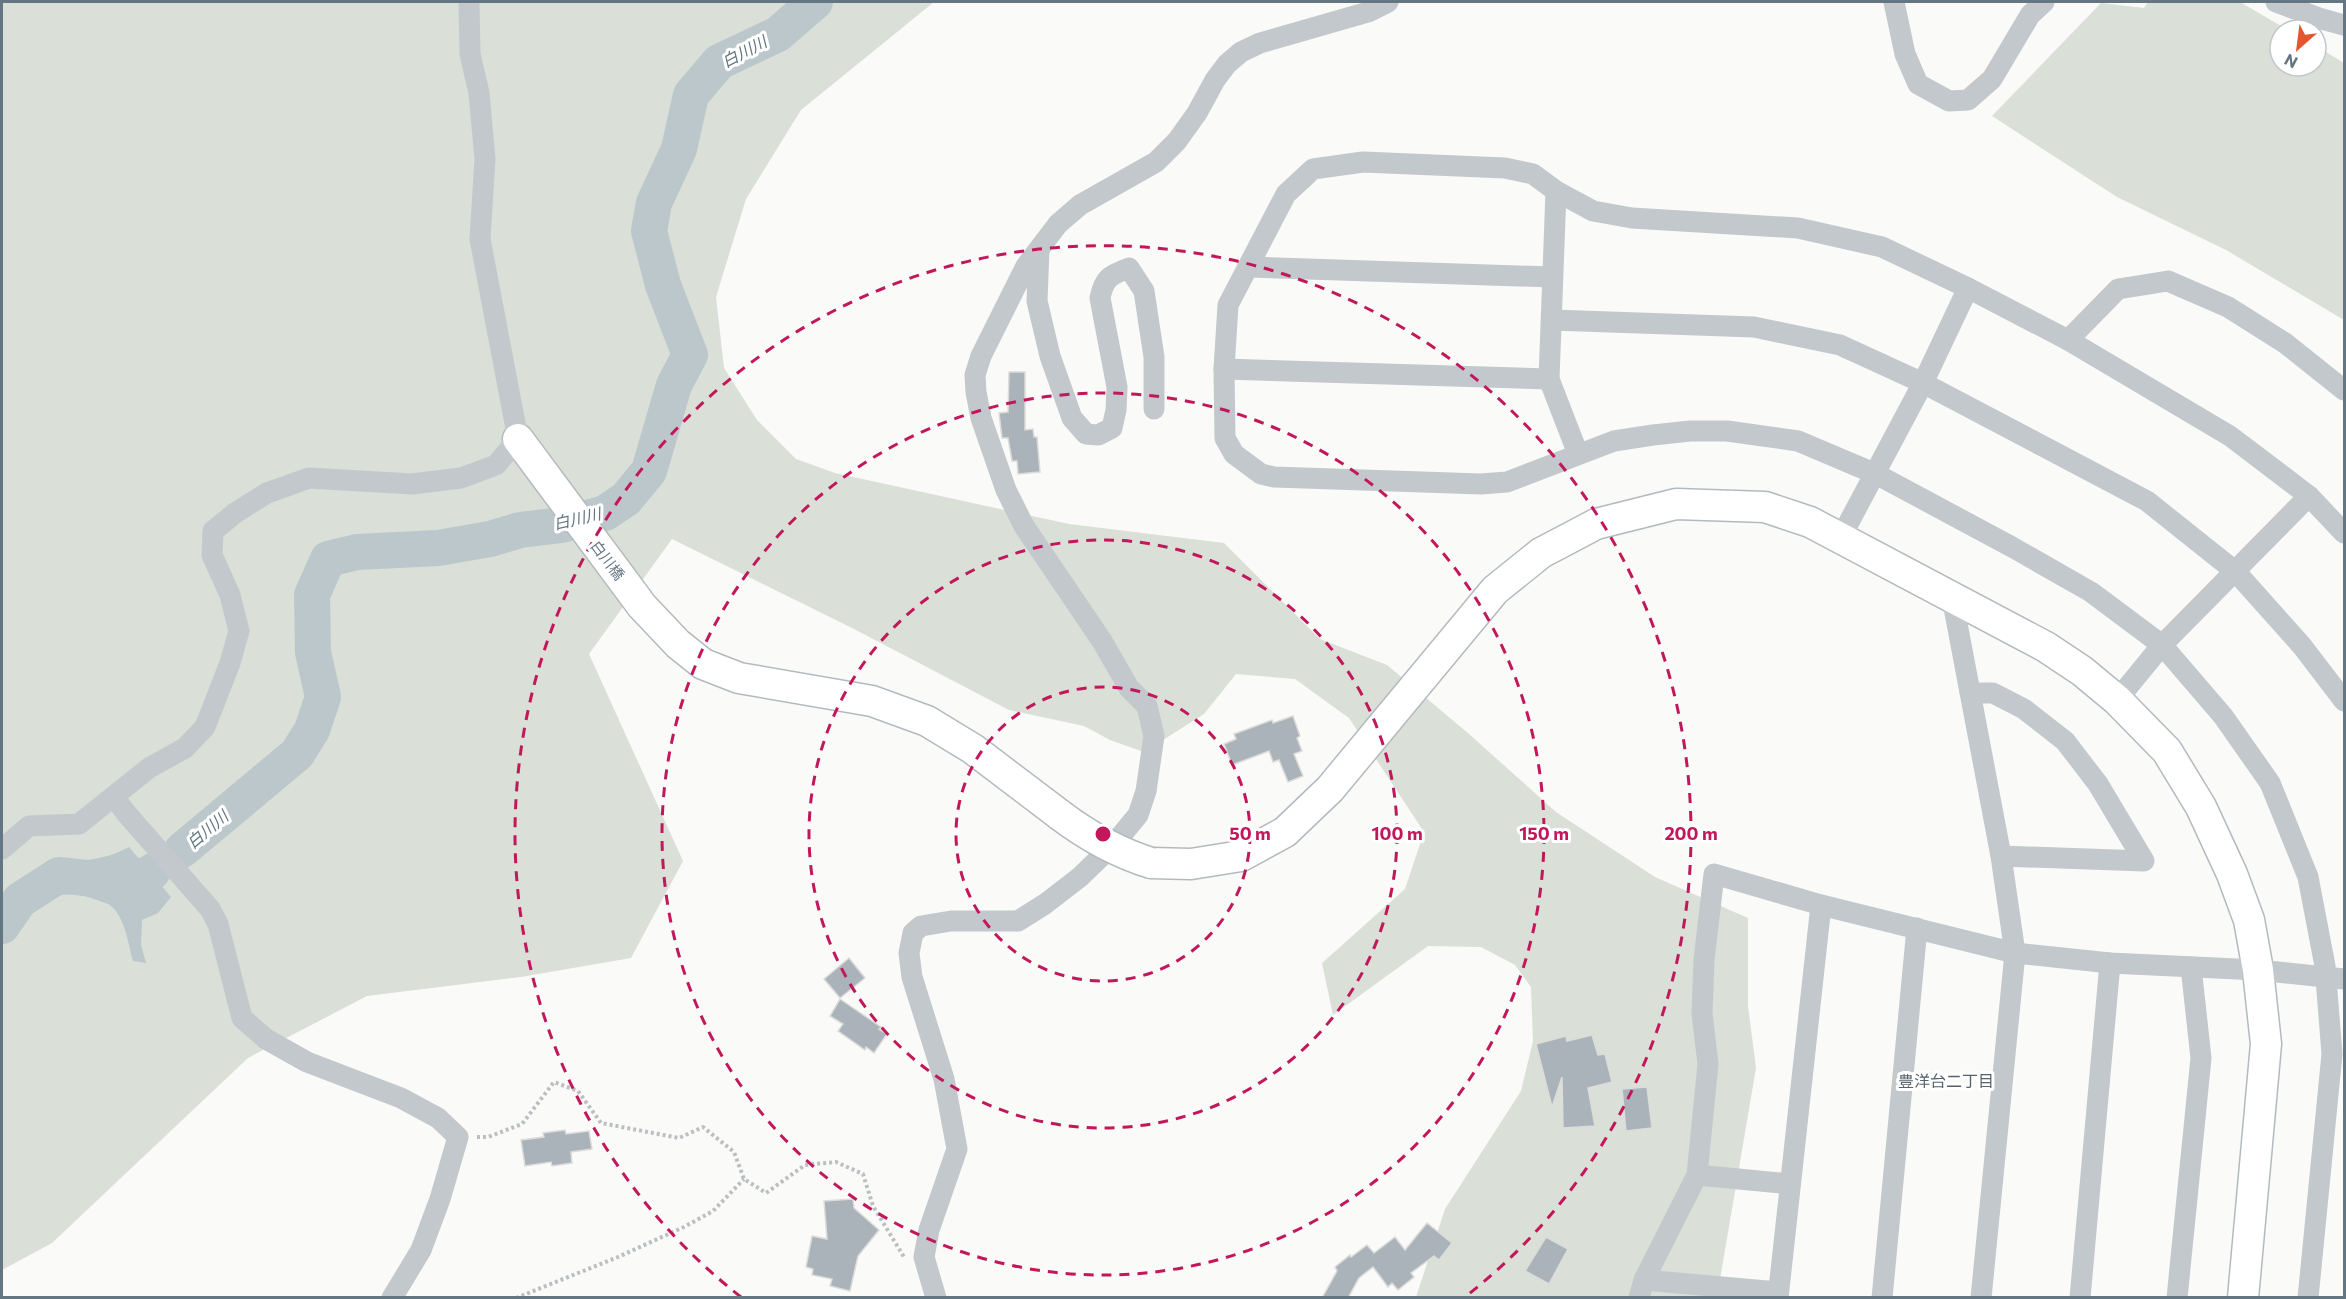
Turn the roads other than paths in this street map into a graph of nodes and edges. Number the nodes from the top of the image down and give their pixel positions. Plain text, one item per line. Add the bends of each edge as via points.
1 (469, 2) edge
2 (1389, 2) edge
3 (1894, 2) edge
4 (2044, 2) edge
5 (2276, 2) edge
6 (2344, 25) edge
7 (1556, 191) junction
8 (1039, 250) junction
9 (1249, 267) junction
10 (1551, 277) junction
11 (1968, 288) junction
12 (1552, 320) junction
13 (2068, 340) junction
14 (1224, 369) junction
15 (1549, 379) junction
16 (1923, 383) junction
17 (2344, 390) edge
18 (1154, 409) dead end
19 (524, 448) junction
20 (1578, 454) junction
21 (1876, 474) junction
22 (2309, 496) junction
23 (2344, 533) edge
24 (1841, 537) junction
25 (2236, 572) junction
26 (1952, 597) junction
27 (2162, 645) junction
28 (1971, 693) junction
29 (2117, 700) junction
30 (2344, 701) edge
31 (114, 797) junction
32 (2, 849) edge
33 (2001, 856) junction
34 (1821, 905) junction
35 (1917, 928) junction
36 (2015, 952) junction
37 (2110, 963) junction
38 (2192, 967) junction
39 (2258, 970) junction
40 (2335, 978) edge
41 (1697, 1175) junction
42 (1790, 1184) junction
43 (1642, 1289) edge
44 (1778, 1295) edge
45 (392, 1298) edge
46 (936, 1298) edge
47 (1882, 1298) edge
48 (1981, 1298) edge
49 (2080, 1298) edge
50 (2177, 1298) edge
51 (2243, 1298) edge
52 (2308, 1298) edge

1 - 19 street via 470,54 479,93 485,159 480,239
2 - 8 street via 1241,52 1215,80 1177,141 1156,162 1080,205 1058,224
3 - 4 street via 1905,54 1918,84 1949,101 1968,100 1992,79 2030,15
5 - 6 street
7 - 9 street via 1533,174 1505,168 1363,162 1313,169 1286,194
7 - 10 street
7 - 11 street via 1593,211 1632,218 1798,228 1882,247
8 - 18 street via 1037,301 1050,356 1072,418 1086,434 1098,435 1112,428 1117,387 1100,298 1103,283 1114,273 1129,268 1144,291 1154,357
8 - 46 street via 1026,266 981,356 975,375 981,418 1006,490 1024,526 1129,688 1147,706 1154,736 1146,791 1138,815 1080,877 1018,921 951,921 921,926 913,933 909,953 912,977 944,1079 957,1149 942,1186 924,1257
9 - 10 street
9 - 14 street via 1228,305
10 - 12 street
11 - 13 street
11 - 16 street
12 - 15 street
12 - 16 street via 1754,327 1840,345
13 - 17 street via 2118,289 2168,281 2228,307 2285,343
13 - 22 street via 2230,436
14 - 15 street
14 - 20 street via 1226,438 1234,454 1261,474 1507,482
15 - 20 street
16 - 21 street
16 - 25 street via 2147,501
19 - 24 street, 白川橋, bridge via 642,606 703,664 739,678 872,701 927,721 973,749 1097,842 1151,863 1191,864 1241,856 1285,832 1345,773 1495,590 1541,553 1596,524 1676,504 1765,507
19 - 31 street via 496,465 461,478 412,484 309,478 267,494 213,531 212,555 230,595 239,631 230,663 205,727 185,748 149,768
20 - 21 street via 1614,441 1690,431 1727,431 1798,441
21 - 24 street
21 - 27 street via 2091,592
22 - 23 street
22 - 25 street
24 - 26 street, 白川橋
25 - 27 street
25 - 30 street via 2302,646
26 - 28 street
26 - 29 street, 白川橋 via 2046,647
27 - 29 street
27 - 40 street via 2223,716 2270,783 2308,877
28 - 33 street
28 - 33 street via 1993,693 2024,709 2064,741 2105,793 2144,861
29 - 39 street, 白川橋 via 2167,752 2201,807 2249,920
31 - 32 street via 79,824 29,826
31 - 45 street via 219,924 242,1018 266,1039 307,1062 401,1098 438,1118 458,1137 421,1250
33 - 36 street
34 - 35 street
34 - 41 street via 1714,874 1704,960 1702,1013 1708,1064
34 - 42 street
35 - 36 street
35 - 47 street
36 - 37 street
36 - 48 street
37 - 38 street
37 - 49 street
38 - 39 street
38 - 50 street via 2201,1058
39 - 40 street
39 - 51 street, 白川橋 via 2266,1044
40 - 52 street via 2332,1054
41 - 42 street
41 - 43 street
42 - 44 street
43 - 44 street

